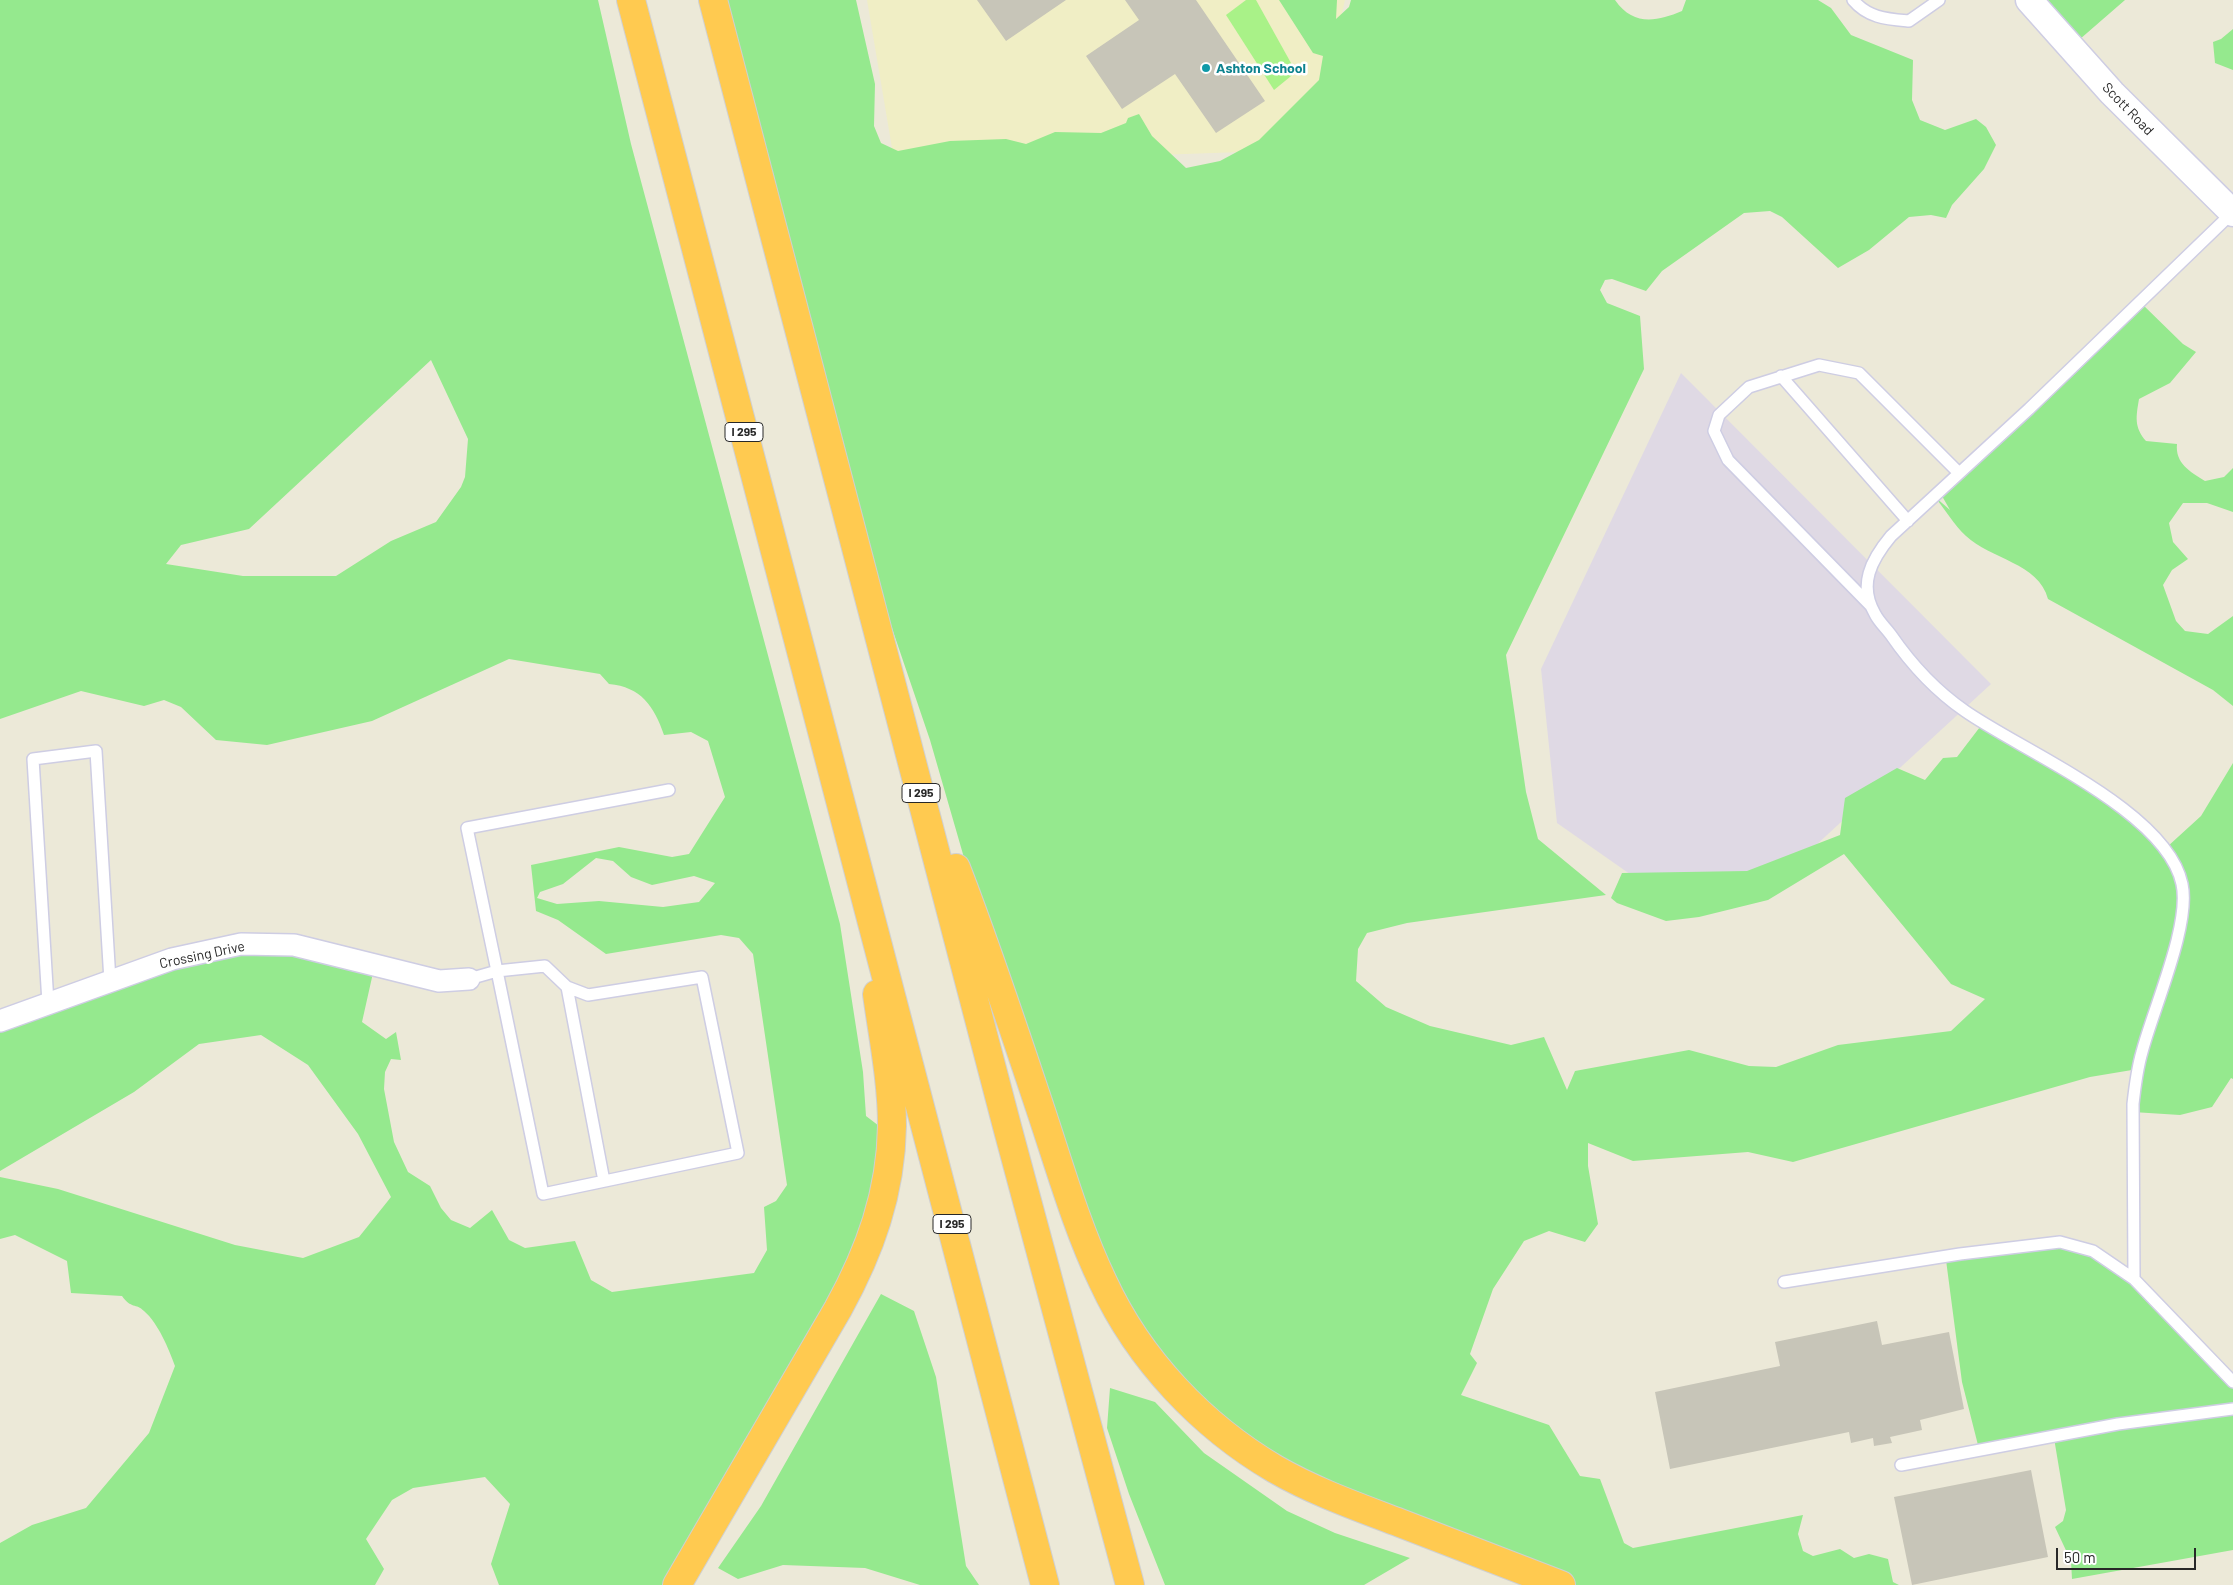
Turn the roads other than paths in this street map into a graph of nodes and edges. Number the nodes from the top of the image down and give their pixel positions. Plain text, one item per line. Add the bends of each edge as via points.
1 (631, 0) edge
2 (713, 0) edge
3 (1853, 0) edge
4 (1938, 0) edge
5 (2029, 0) edge
6 (2233, 213) edge
7 (1781, 376) junction
8 (1959, 473) junction
9 (1908, 520) junction
10 (1871, 606) junction
11 (907, 739) junction
12 (669, 790) dead end
13 (858, 864) junction
14 (497, 971) junction
15 (469, 979) joint
16 (110, 981) junction
17 (567, 987) junction
18 (48, 1003) junction
19 (0, 1021) edge
20 (604, 1181) junction
21 (2134, 1279) junction
22 (1784, 1282) dead end
23 (2233, 1382) edge
24 (2233, 1409) edge
25 (1901, 1465) dead end
26 (677, 1585) edge
27 (1045, 1585) edge
28 (1130, 1585) edge
29 (1561, 1585) edge

1 - 13 highway, I 295
2 - 11 highway, I 295
3 - 4 lane via 1858,7 1878,18 1909,21
5 - 6 street, Scott Road via 2112,93
6 - 8 lane
7 - 8 lane via 1819,365 1859,373
7 - 9 lane
7 - 10 lane via 1749,387 1720,416 1714,431 1728,460
8 - 9 lane
9 - 10 lane via 1874,559 1866,577
10 - 21 lane via 1896,642 1940,692 2122,808 2164,848 2176,865 2184,895 2178,935 2142,1051 2133,1104
11 - 28 highway, I 295
11 - 29 highway via 989,957 1092,1258 1116,1308 1144,1351 1194,1408 1227,1437 1275,1469 1340,1500
12 - 14 lane via 467,828
13 - 26 highway via 890,1096 891,1152 884,1202 850,1288
13 - 27 highway, I 295
14 - 15 lane
14 - 17 lane via 545,966
14 - 20 lane via 543,1194
15 - 16 street, Crossing Drive via 440,981 294,945 242,944 172,959
16 - 18 street, Crossing Drive
16 - 18 lane via 96,751 33,759
17 - 20 lane
17 - 20 lane via 588,995 702,977 738,1154
18 - 19 street, Crossing Drive
21 - 22 lane via 2093,1251 2060,1242
21 - 23 lane
24 - 25 lane via 2118,1424

